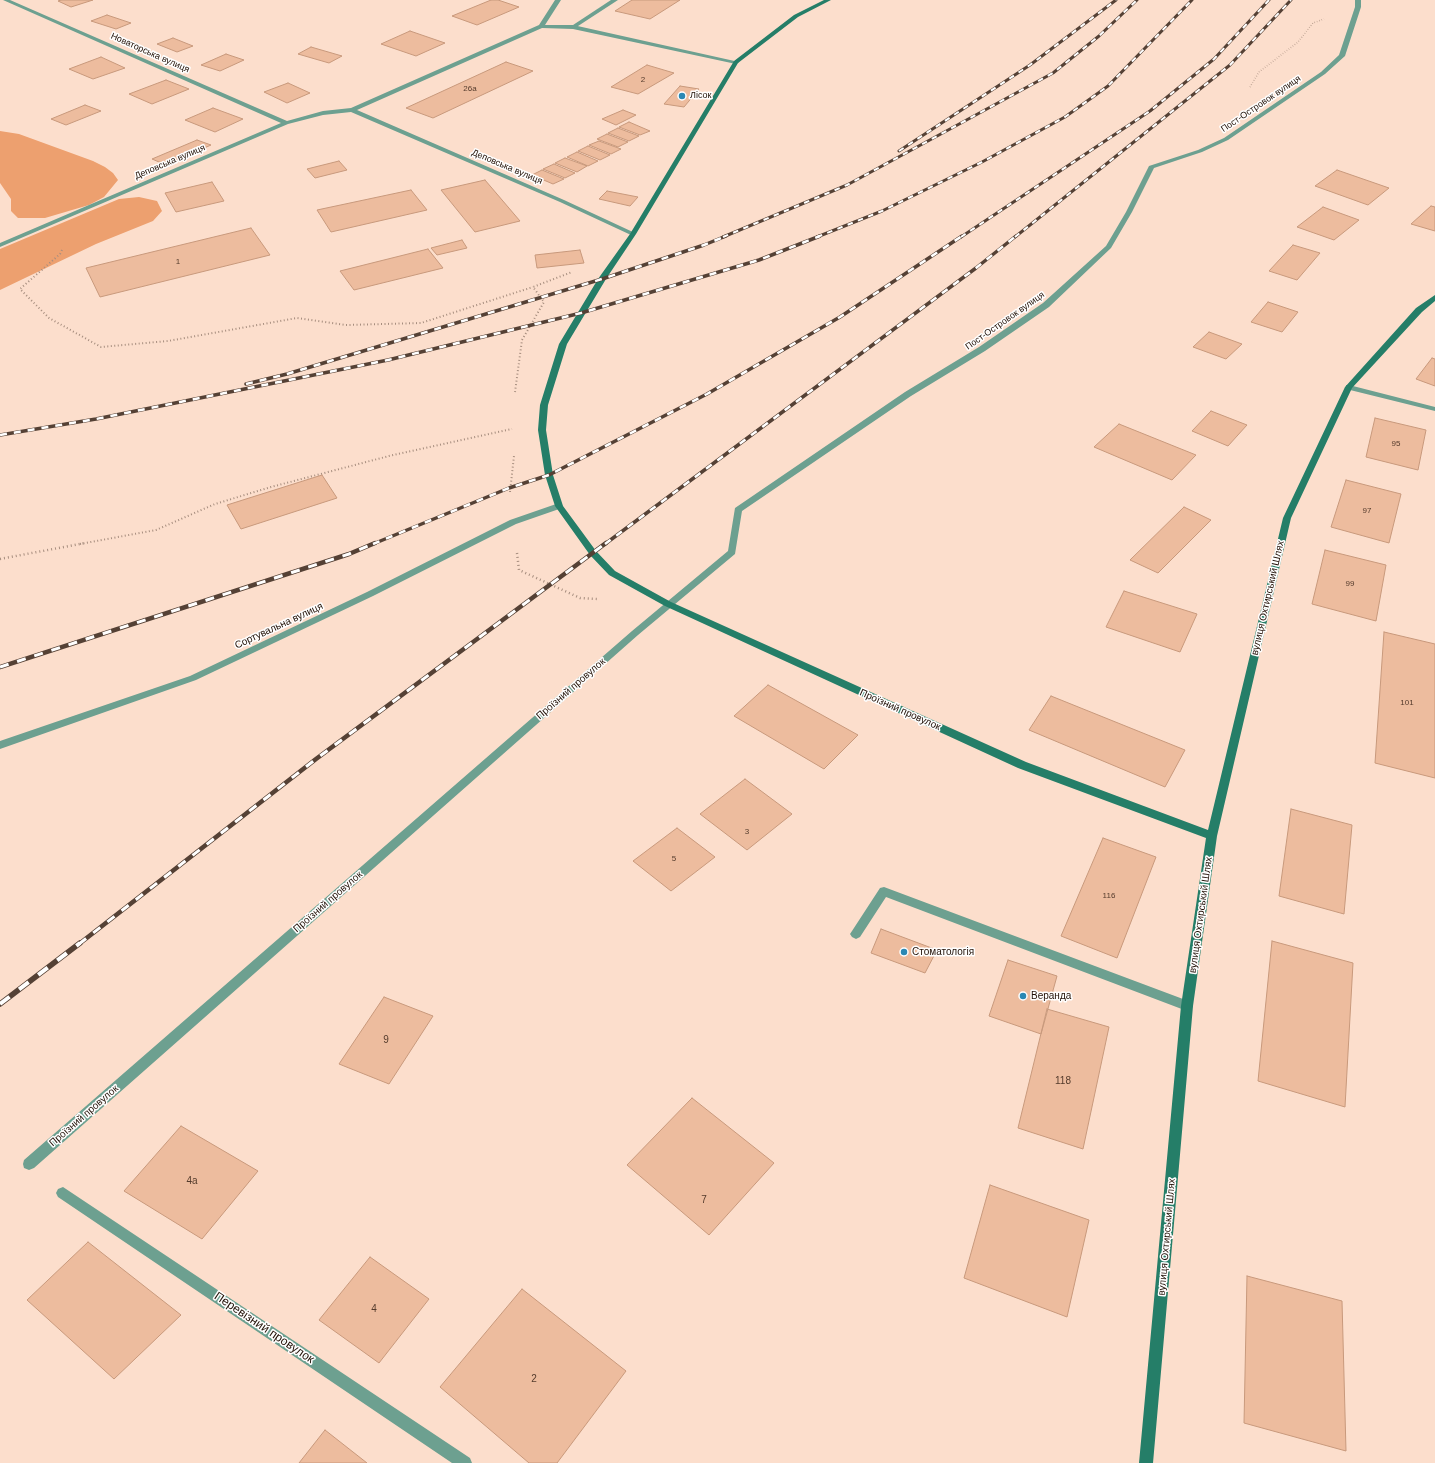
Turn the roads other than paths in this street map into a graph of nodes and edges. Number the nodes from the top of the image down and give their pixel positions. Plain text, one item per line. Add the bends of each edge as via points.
1 (6, 0) edge
2 (558, 0) edge
3 (614, 0) edge
4 (828, 0) edge
5 (1358, 4) edge
6 (541, 26) junction
7 (573, 27) junction
8 (736, 62) junction
9 (352, 110) junction
10 (286, 122) junction
11 (633, 234) junction
12 (0, 245) edge
13 (1435, 297) edge
14 (1349, 387) junction
15 (1435, 409) edge
16 (559, 506) junction
17 (668, 604) junction
18 (0, 745) edge
19 (1212, 836) junction
20 (856, 934) dead end
21 (1188, 1006) junction
22 (30, 1164) dead end
23 (63, 1193) dead end
24 (465, 1463) edge
25 (1146, 1463) edge

1 - 10 street, Новаторська вулиця
2 - 6 street
3 - 7 street
4 - 8 street via 796,16
5 - 17 street, Пост-Островок вулиця via 1342,56 1323,73 1226,139 1200,151 1151,167 1109,247 1046,305 982,349 908,394 738,510 732,552
6 - 7 street, Деповська вулиця
6 - 9 street, Деповська вулиця
7 - 8 street, Деповська вулиця
8 - 11 street
9 - 10 street, Деповська вулиця via 323,113
9 - 11 street, Деповська вулиця
10 - 12 street, Деповська вулиця
11 - 16 street via 563,344 549,385 542,430 549,475
13 - 14 street, вулиця Охтирський Шлях via 1419,310
14 - 15 street
14 - 19 street, вулиця Охтирський Шлях via 1287,518
16 - 17 street via 593,553 612,573
16 - 18 street, Сортувальна вулиця via 513,522 194,678
17 - 19 street, Проїзний провулок via 1022,765
17 - 22 street, Проїзний провулок
19 - 21 street, вулиця Охтирський Шлях
20 - 21 street via 884,891
21 - 25 street, вулиця Охтирський Шлях
23 - 24 street, Перевізний провулок

